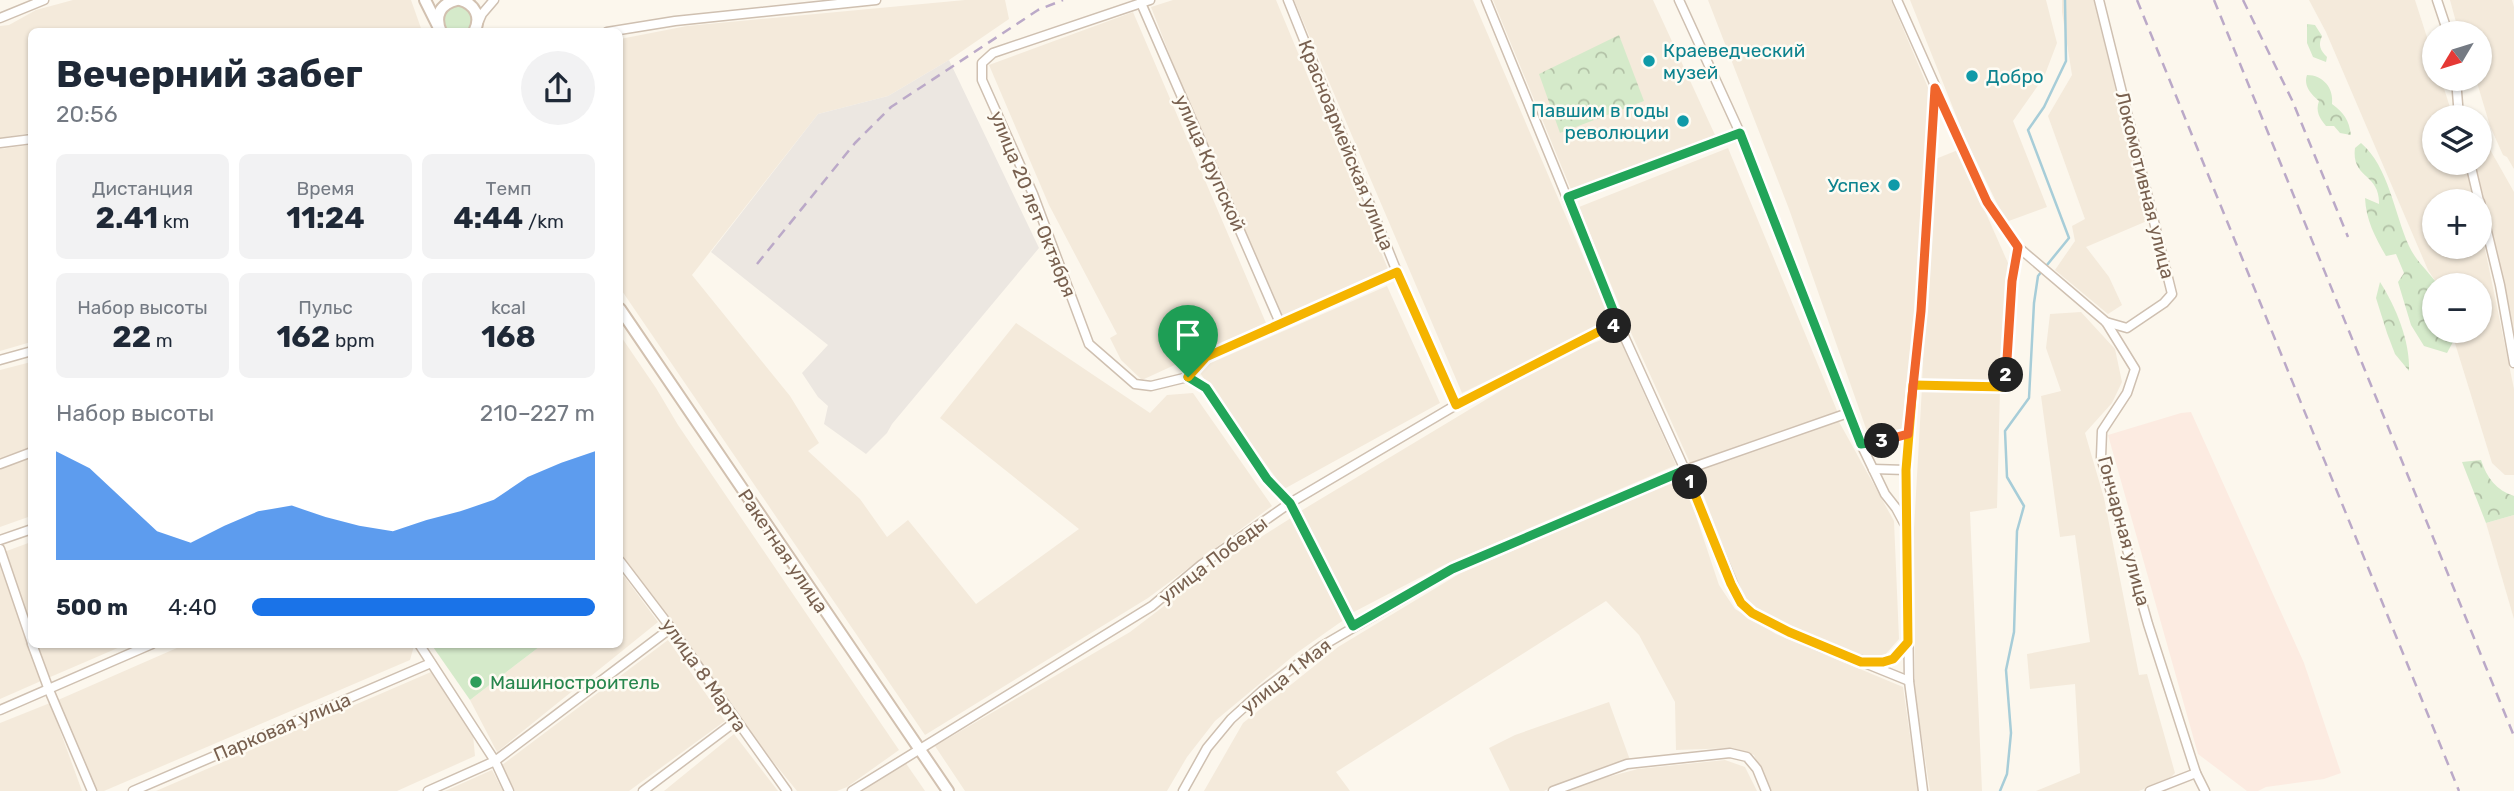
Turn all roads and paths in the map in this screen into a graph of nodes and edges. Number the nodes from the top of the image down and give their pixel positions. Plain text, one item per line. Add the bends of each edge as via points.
1 (22, 0) edge
2 (44, 0) edge
3 (425, 0) edge
4 (458, 0) edge
5 (494, 0) edge
6 (876, 0) edge
7 (1288, 0) edge
8 (1486, 0) edge
9 (1679, 0) edge
10 (1897, 0) edge
11 (2099, 0) edge
12 (2437, 0) edge
13 (1145, 2) edge
14 (23, 10) junction
15 (0, 18) edge
16 (2444, 21) edge
17 (439, 28) edge
18 (439, 28) edge
19 (476, 28) edge
20 (477, 28) edge
21 (623, 29) edge
22 (1935, 88) junction
23 (1740, 133) junction
24 (28, 140) edge
25 (0, 143) edge
26 (1568, 197) junction
27 (2018, 247) junction
28 (2492, 252) edge
29 (1397, 272) junction
30 (623, 313) edge
31 (2106, 322) junction
32 (1280, 323) junction
33 (1619, 325) junction
34 (28, 352) edge
35 (0, 360) edge
36 (2514, 363) edge
37 (1188, 377) junction
38 (1913, 385) junction
39 (1456, 405) junction
40 (1848, 413) junction
41 (1908, 434) junction
42 (1861, 444) junction
43 (28, 454) edge
44 (0, 464) edge
45 (1873, 469) junction
46 (1685, 470) junction
47 (1906, 470) junction
48 (1290, 503) junction
49 (1906, 526) junction
50 (28, 530) edge
51 (0, 540) edge
52 (0, 549) edge
53 (623, 565) edge
54 (1353, 626) junction
55 (671, 628) junction
56 (28, 632) edge
57 (1908, 642) junction
58 (33, 648) edge
59 (143, 648) edge
60 (422, 648) edge
61 (1861, 662) junction
62 (431, 663) junction
63 (1909, 681) junction
64 (48, 690) junction
65 (0, 710) edge
66 (736, 721) junction
67 (918, 749) junction
68 (495, 761) junction
69 (2196, 773) junction
70 (92, 791) edge
71 (133, 791) edge
72 (428, 791) edge
73 (509, 791) edge
74 (643, 791) edge
75 (787, 791) edge
76 (852, 791) edge
77 (948, 791) edge
78 (1183, 791) edge
79 (1552, 791) edge
80 (1766, 791) edge
81 (1923, 791) edge
82 (2150, 791) edge
83 (2205, 791) edge

1 - 14 street
2 - 14 street
3 - 17 main road
4 - 18 main road via 439,12
4 - 19 main road via 475,10
5 - 20 street
6 - 21 street
7 - 29 street, Красноармейская улица
8 - 26 street
9 - 23 street
10 - 22 street, Гончарная улица
11 - 31 street, Локомотивная улица via 2172,294 2127,328
12 - 16 street
13 - 32 street, улица Крупской
13 - 37 street, улица 20 лет Октября via 993,53 982,63 982,80 1033,194 1089,344 1135,384 1152,386
14 - 15 street
22 - 27 street, Гончарная улица via 1987,202
22 - 38 street
23 - 26 street
23 - 40 street
24 - 25 street
26 - 33 street
27 - 31 street, Гончарная улица
27 - 38 street via 2005,387
28 - 36 street
29 - 32 street
29 - 39 street, Красноармейская улица
30 - 67 main road, Ракетная улица
31 - 69 street, Гончарная улица via 2135,369 2127,393 2102,431 2101,457
32 - 37 street via 1206,357
33 - 39 street, улица Победы
33 - 46 street
34 - 35 street
37 - 48 street via 1206,388 1267,479
38 - 41 street
39 - 48 street, улица Победы
40 - 42 street
40 - 46 street, улица 1 Мая
41 - 42 street
41 - 47 street
42 - 45 street
43 - 44 street
45 - 47 street
45 - 49 street
46 - 54 street, улица 1 Мая via 1452,569
46 - 61 street via 1741,603 1789,632
47 - 49 street
48 - 54 street
48 - 67 street, улица Победы via 1201,565 1152,606
49 - 57 street
50 - 51 street
52 - 56 street
53 - 55 street, улица 8 Марта
54 - 78 street, улица 1 Мая via 1294,665 1231,719 1207,748
55 - 66 street, улица 8 Марта
55 - 68 street
57 - 61 street via 1893,659
57 - 63 street
58 - 64 street
59 - 64 street
60 - 62 street
61 - 63 street
62 - 68 street
62 - 71 street, Парковая улица
63 - 81 street
64 - 65 street
64 - 70 street
66 - 74 street
66 - 75 street, улица 8 Марта
67 - 76 street, улица Победы
67 - 77 main road, Ракетная улица
68 - 72 street
68 - 73 street
69 - 82 street
69 - 83 street, Гончарная улица
79 - 80 street via 1627,764 1730,753 1747,757

